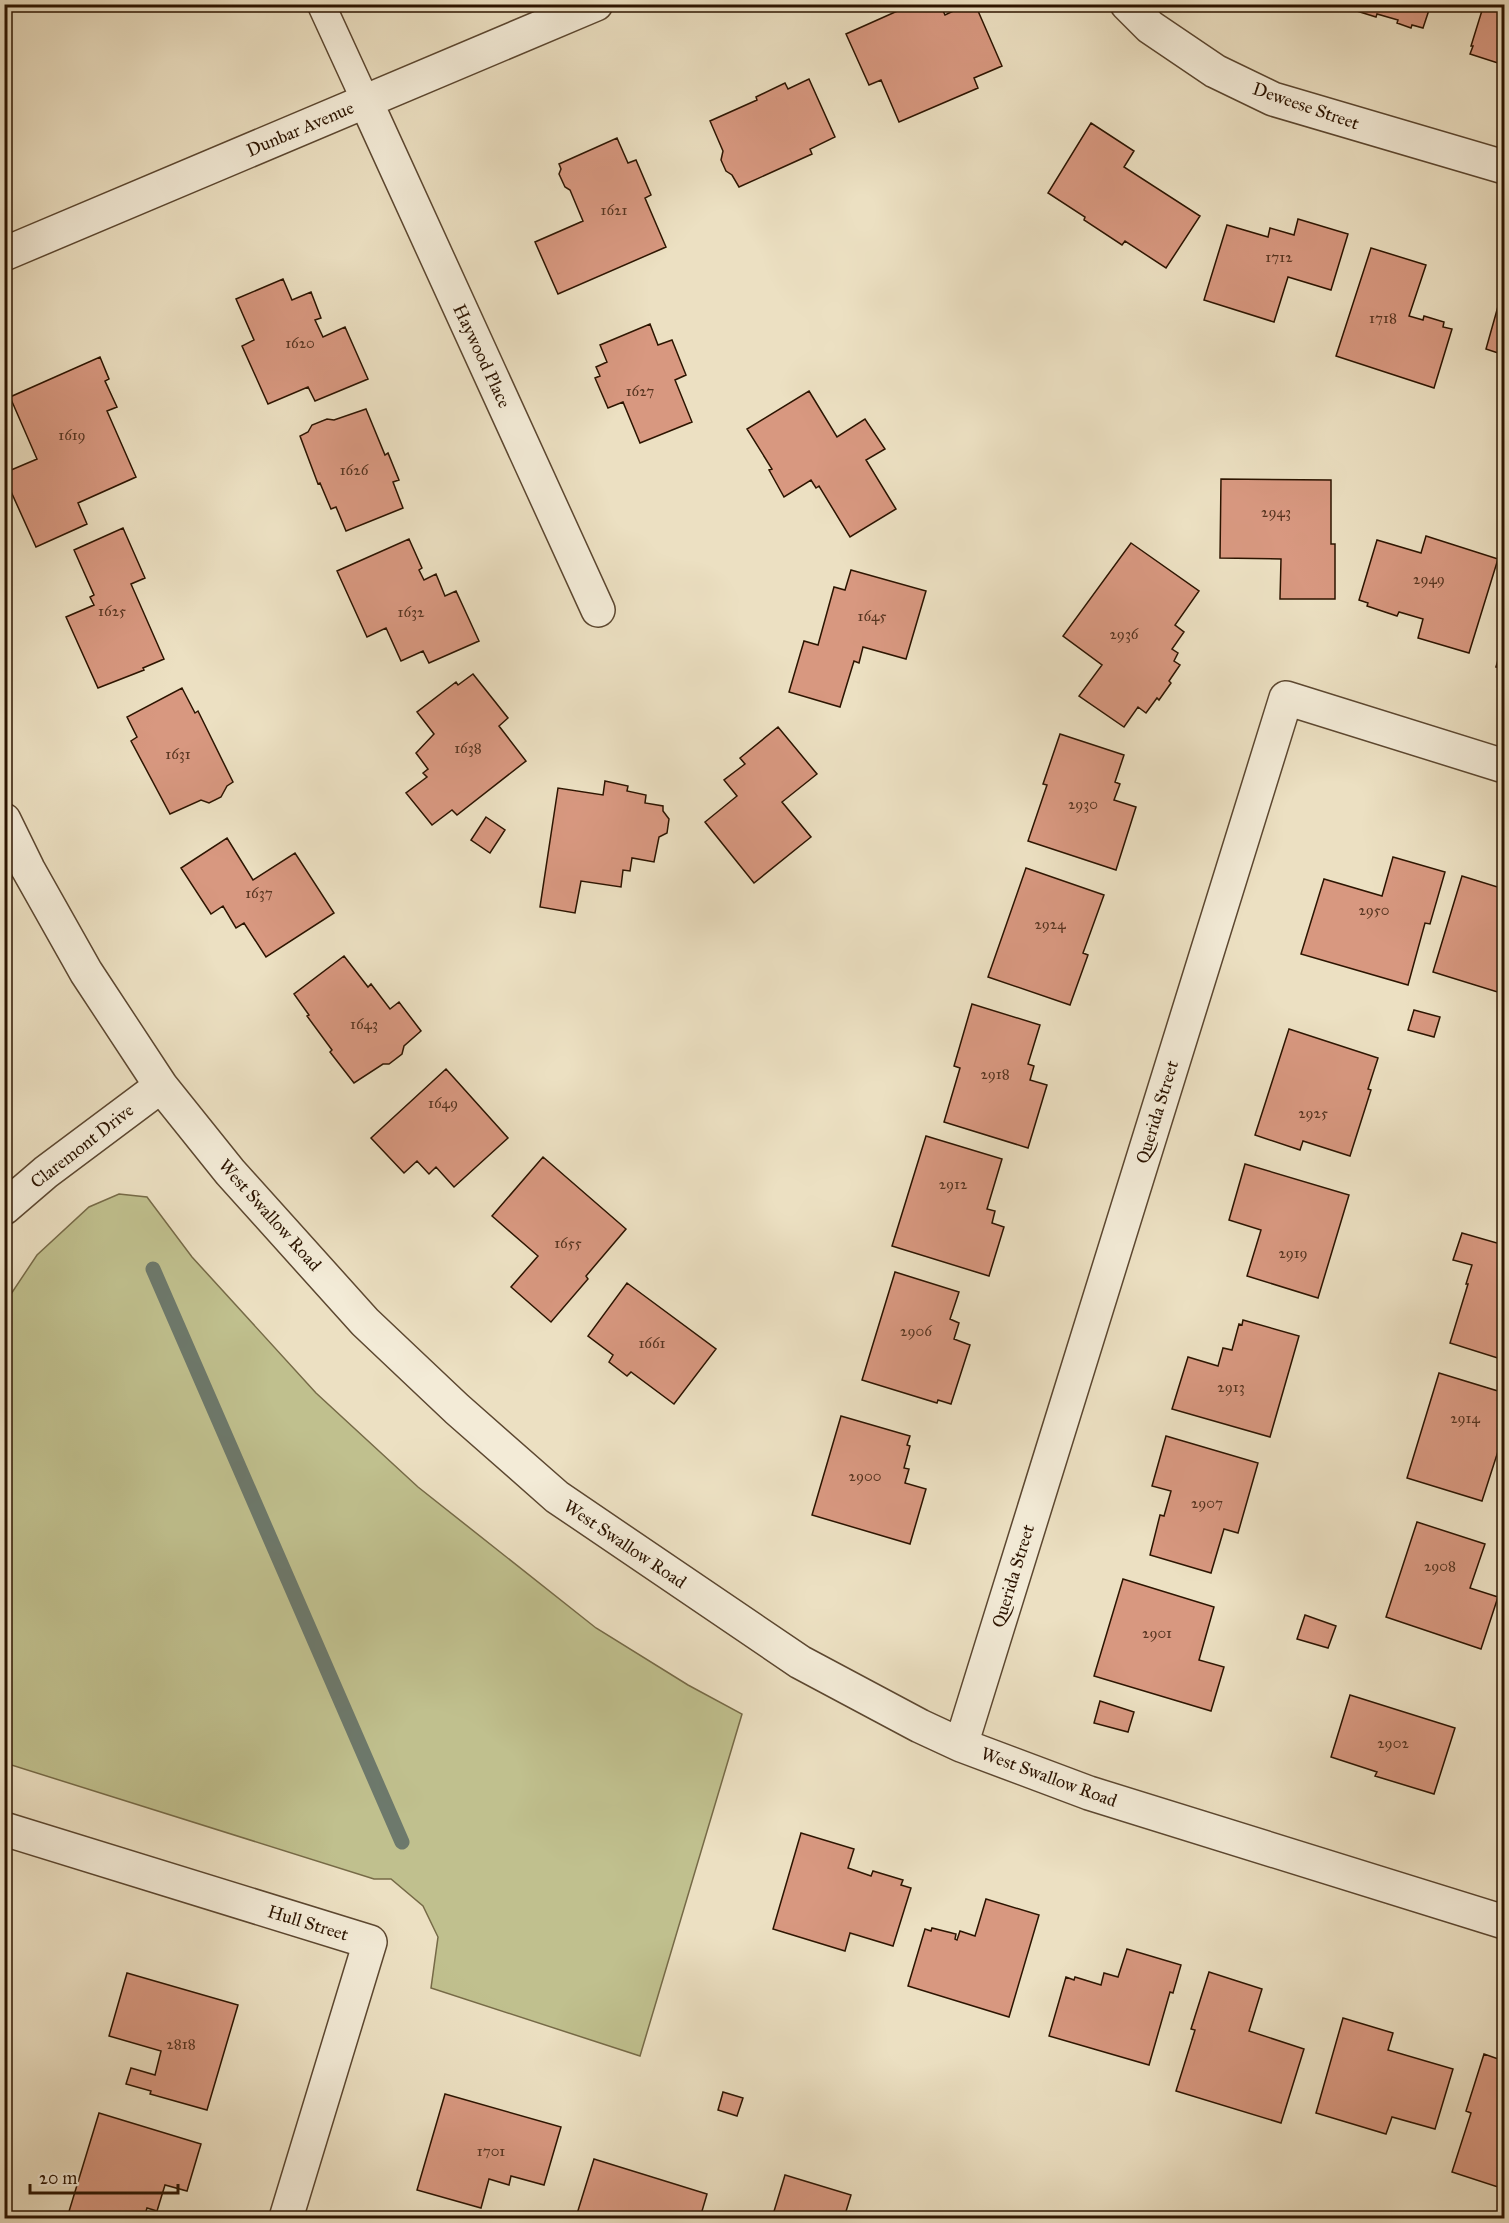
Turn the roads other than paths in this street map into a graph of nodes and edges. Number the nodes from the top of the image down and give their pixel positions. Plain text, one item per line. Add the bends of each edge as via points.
1 (321, 4) edge
2 (596, 4) edge
3 (1127, 4) edge
4 (366, 102) junction
5 (1504, 167) edge
6 (4, 254) edge
7 (598, 610) dead end
8 (1504, 766) edge
9 (4, 820) edge
10 (161, 1086) junction
11 (4, 1208) edge
12 (961, 1745) junction
13 (4, 1829) edge
14 (1504, 1922) edge
15 (286, 2218) edge

1 - 4 lane
2 - 4 street, Dunbar Avenue
3 - 5 street, Deweese Street via 1150,27 1215,71 1273,99
4 - 6 street, Dunbar Avenue
4 - 7 street, Haywood Place
8 - 12 street, Querida Street via 1286,698
9 - 10 street, West Swallow Road via 86,972
10 - 11 street, Claremont Drive
10 - 12 street, West Swallow Road via 230,1172 365,1322 557,1497 800,1662
12 - 14 street, West Swallow Road via 1089,1793
13 - 15 street, Hull Street via 370,1942

